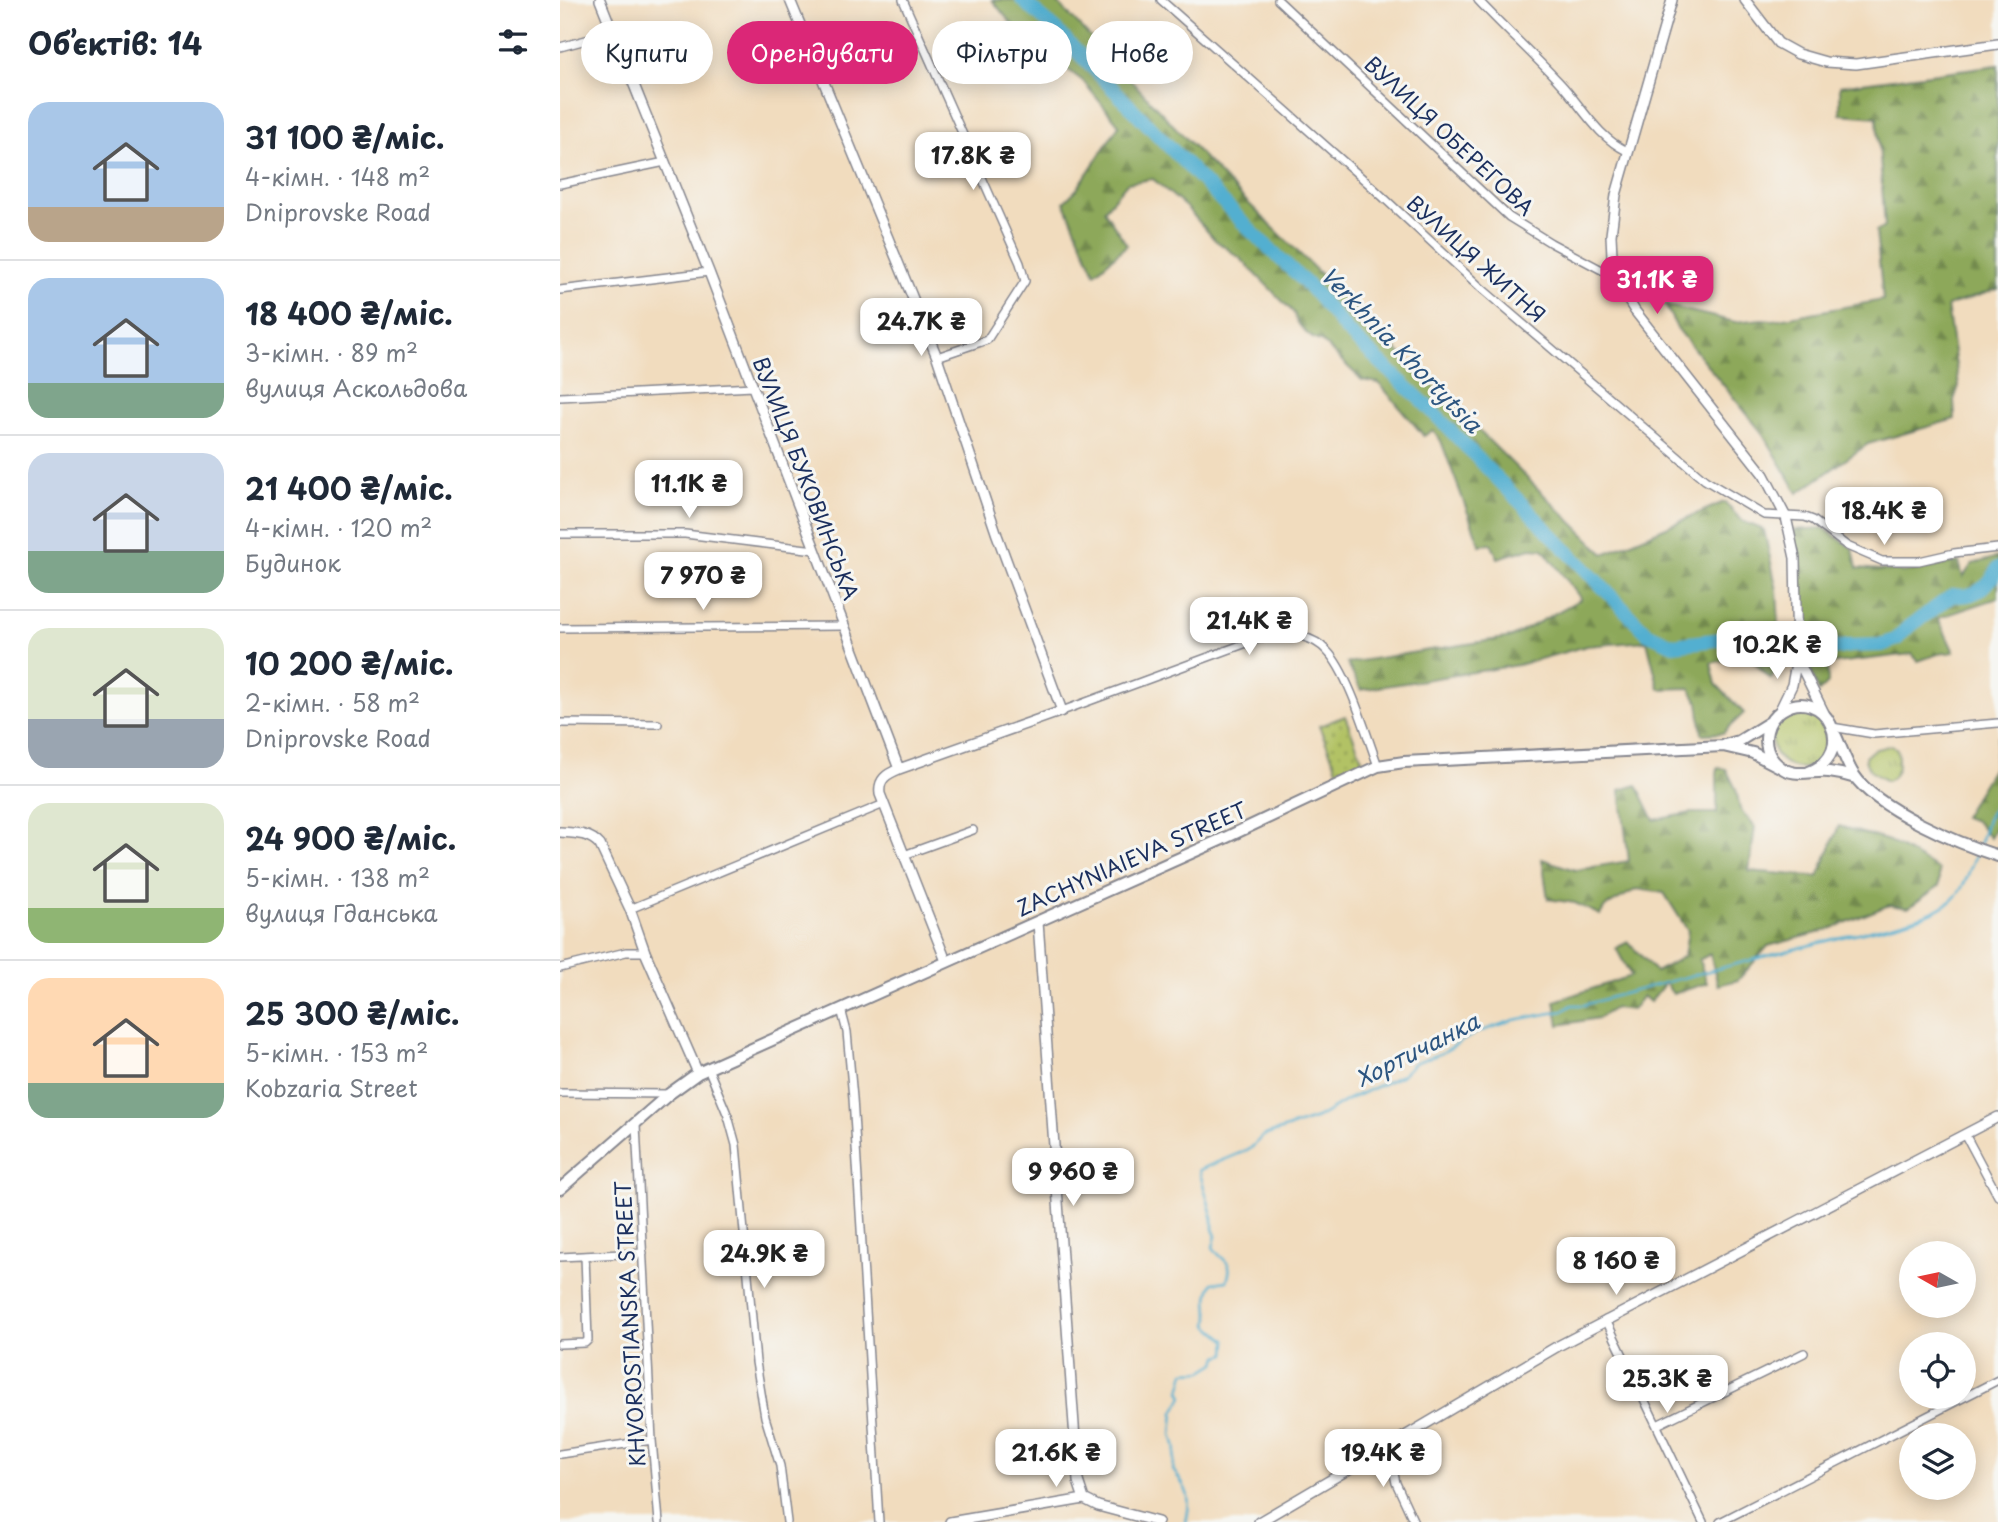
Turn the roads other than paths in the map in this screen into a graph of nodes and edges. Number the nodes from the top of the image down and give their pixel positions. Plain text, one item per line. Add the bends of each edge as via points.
1 (600, 0) edge
2 (790, 0) edge
3 (903, 0) edge
4 (1161, 0) edge
5 (1278, 0) edge
6 (1478, 0) edge
7 (1745, 0) edge
8 (1669, 2) edge
9 (608, 21) edge
10 (581, 41) edge
11 (1998, 44) edge
12 (560, 47) edge
13 (633, 84) edge
14 (1628, 151) junction
15 (665, 162) junction
16 (560, 184) edge
17 (709, 272) junction
18 (1613, 276) junction
19 (560, 290) edge
20 (937, 357) junction
21 (753, 387) junction
22 (560, 397) edge
23 (1786, 517) junction
24 (560, 534) edge
25 (1998, 548) edge
26 (815, 550) junction
27 (845, 626) junction
28 (560, 628) edge
29 (1797, 658) junction
30 (1062, 711) junction
31 (1779, 712) junction
32 (1825, 715) junction
33 (1770, 722) junction
34 (560, 723) edge
35 (1998, 723) edge
36 (659, 724) dead end
37 (1832, 727) junction
38 (1723, 746) junction
39 (1378, 766) junction
40 (1782, 768) junction
41 (900, 769) junction
42 (1810, 772) junction
43 (1856, 778) junction
44 (884, 804) junction
45 (973, 830) dead end
46 (560, 832) edge
47 (904, 855) junction
48 (1993, 855) edge
49 (630, 909) junction
50 (1038, 922) junction
51 (645, 952) junction
52 (946, 961) junction
53 (560, 968) edge
54 (841, 1009) junction
55 (703, 1070) junction
56 (560, 1093) edge
57 (669, 1094) junction
58 (1998, 1117) edge
59 (636, 1125) junction
60 (1965, 1134) junction
61 (560, 1189) edge
62 (1998, 1196) edge
63 (643, 1253) junction
64 (585, 1256) junction
65 (560, 1257) edge
66 (1606, 1320) junction
67 (560, 1344) edge
68 (1804, 1353) dead end
69 (1998, 1380) edge
70 (1657, 1425) junction
71 (652, 1440) junction
72 (1388, 1446) junction
73 (560, 1454) edge
74 (1084, 1499) junction
75 (659, 1522) edge
76 (788, 1522) edge
77 (879, 1522) edge
78 (950, 1522) edge
79 (1158, 1522) edge
80 (1259, 1522) edge
81 (1415, 1522) edge
82 (1703, 1522) edge
83 (1720, 1522) edge

1 - 9 street, ВУЛИЦЯ БУКОВИНСЬКА
2 - 20 street
3 - 20 street via 1025,281 987,340
4 - 23 street, ВУЛИЦЯ ЖИТНЯ via 1480,287 1698,474 1758,513
5 - 18 street, ВУЛИЦЯ ОБЕРЕГОВА via 1509,217
6 - 14 street via 1560,83 1603,135
7 - 11 street via 1778,43 1826,62 1856,64
8 - 14 street
10 - 12 street
13 - 15 street, ВУЛИЦЯ БУКОВИНСЬКА
14 - 18 street via 1612,213
15 - 16 street
15 - 17 street, ВУЛИЦЯ БУКОВИНСЬКА
17 - 19 street
17 - 21 street, ВУЛИЦЯ БУКОВИНСЬКА
18 - 23 street via 1635,312 1764,475
20 - 30 street
21 - 22 street
21 - 26 street, ВУЛИЦЯ БУКОВИНСЬКА
23 - 25 street, ВУЛИЦЯ ЖИТНЯ via 1813,520 1847,546 1882,561 1919,561
23 - 29 street via 1795,558
24 - 26 street via 685,534
26 - 27 street, ВУЛИЦЯ БУКОВИНСЬКА
27 - 28 street
27 - 41 street, ВУЛИЦЯ БУКОВИНСЬКА
29 - 31 street via 1792,685
29 - 32 street
30 - 39 street via 1271,634 1301,636 1327,650 1341,671
30 - 41 street
31 - 32 main road via 1806,705
31 - 33 main road
32 - 37 main road
33 - 38 main road, ZACHYNIAIEVA STREET
33 - 40 main road via 1768,751
34 - 36 street
35 - 37 street via 1874,734
37 - 42 main road via 1831,755
37 - 43 main road
38 - 39 main road, ZACHYNIAIEVA STREET
38 - 40 main road via 1753,753
39 - 50 main road, ZACHYNIAIEVA STREET
40 - 42 main road
41 - 44 street via 886,775 880,785
42 - 43 main road
43 - 48 main road via 1907,817
44 - 47 street
44 - 49 street
45 - 47 street
46 - 49 street via 594,838
47 - 52 street
49 - 51 street
50 - 52 main road, ZACHYNIAIEVA STREET
50 - 74 street via 1078,1481
51 - 53 street via 626,952
51 - 55 street
52 - 54 main road, ZACHYNIAIEVA STREET
54 - 55 main road, ZACHYNIAIEVA STREET
54 - 77 street via 853,1098
55 - 57 main road, ZACHYNIAIEVA STREET
55 - 76 street via 728,1116 736,1145 756,1362
56 - 57 street
57 - 59 main road, ZACHYNIAIEVA STREET
58 - 60 street
59 - 61 main road, ZACHYNIAIEVA STREET
59 - 63 street, KHVOROSTIANSKA STREET
60 - 62 street
60 - 66 street
63 - 64 street
63 - 71 street, KHVOROSTIANSKA STREET
64 - 65 street
64 - 67 street via 588,1340
66 - 70 street
66 - 72 street
68 - 70 street
69 - 83 street
70 - 82 street
71 - 73 street
71 - 75 street, KHVOROSTIANSKA STREET
72 - 80 street
72 - 81 street via 1396,1483
74 - 78 street
74 - 79 street

